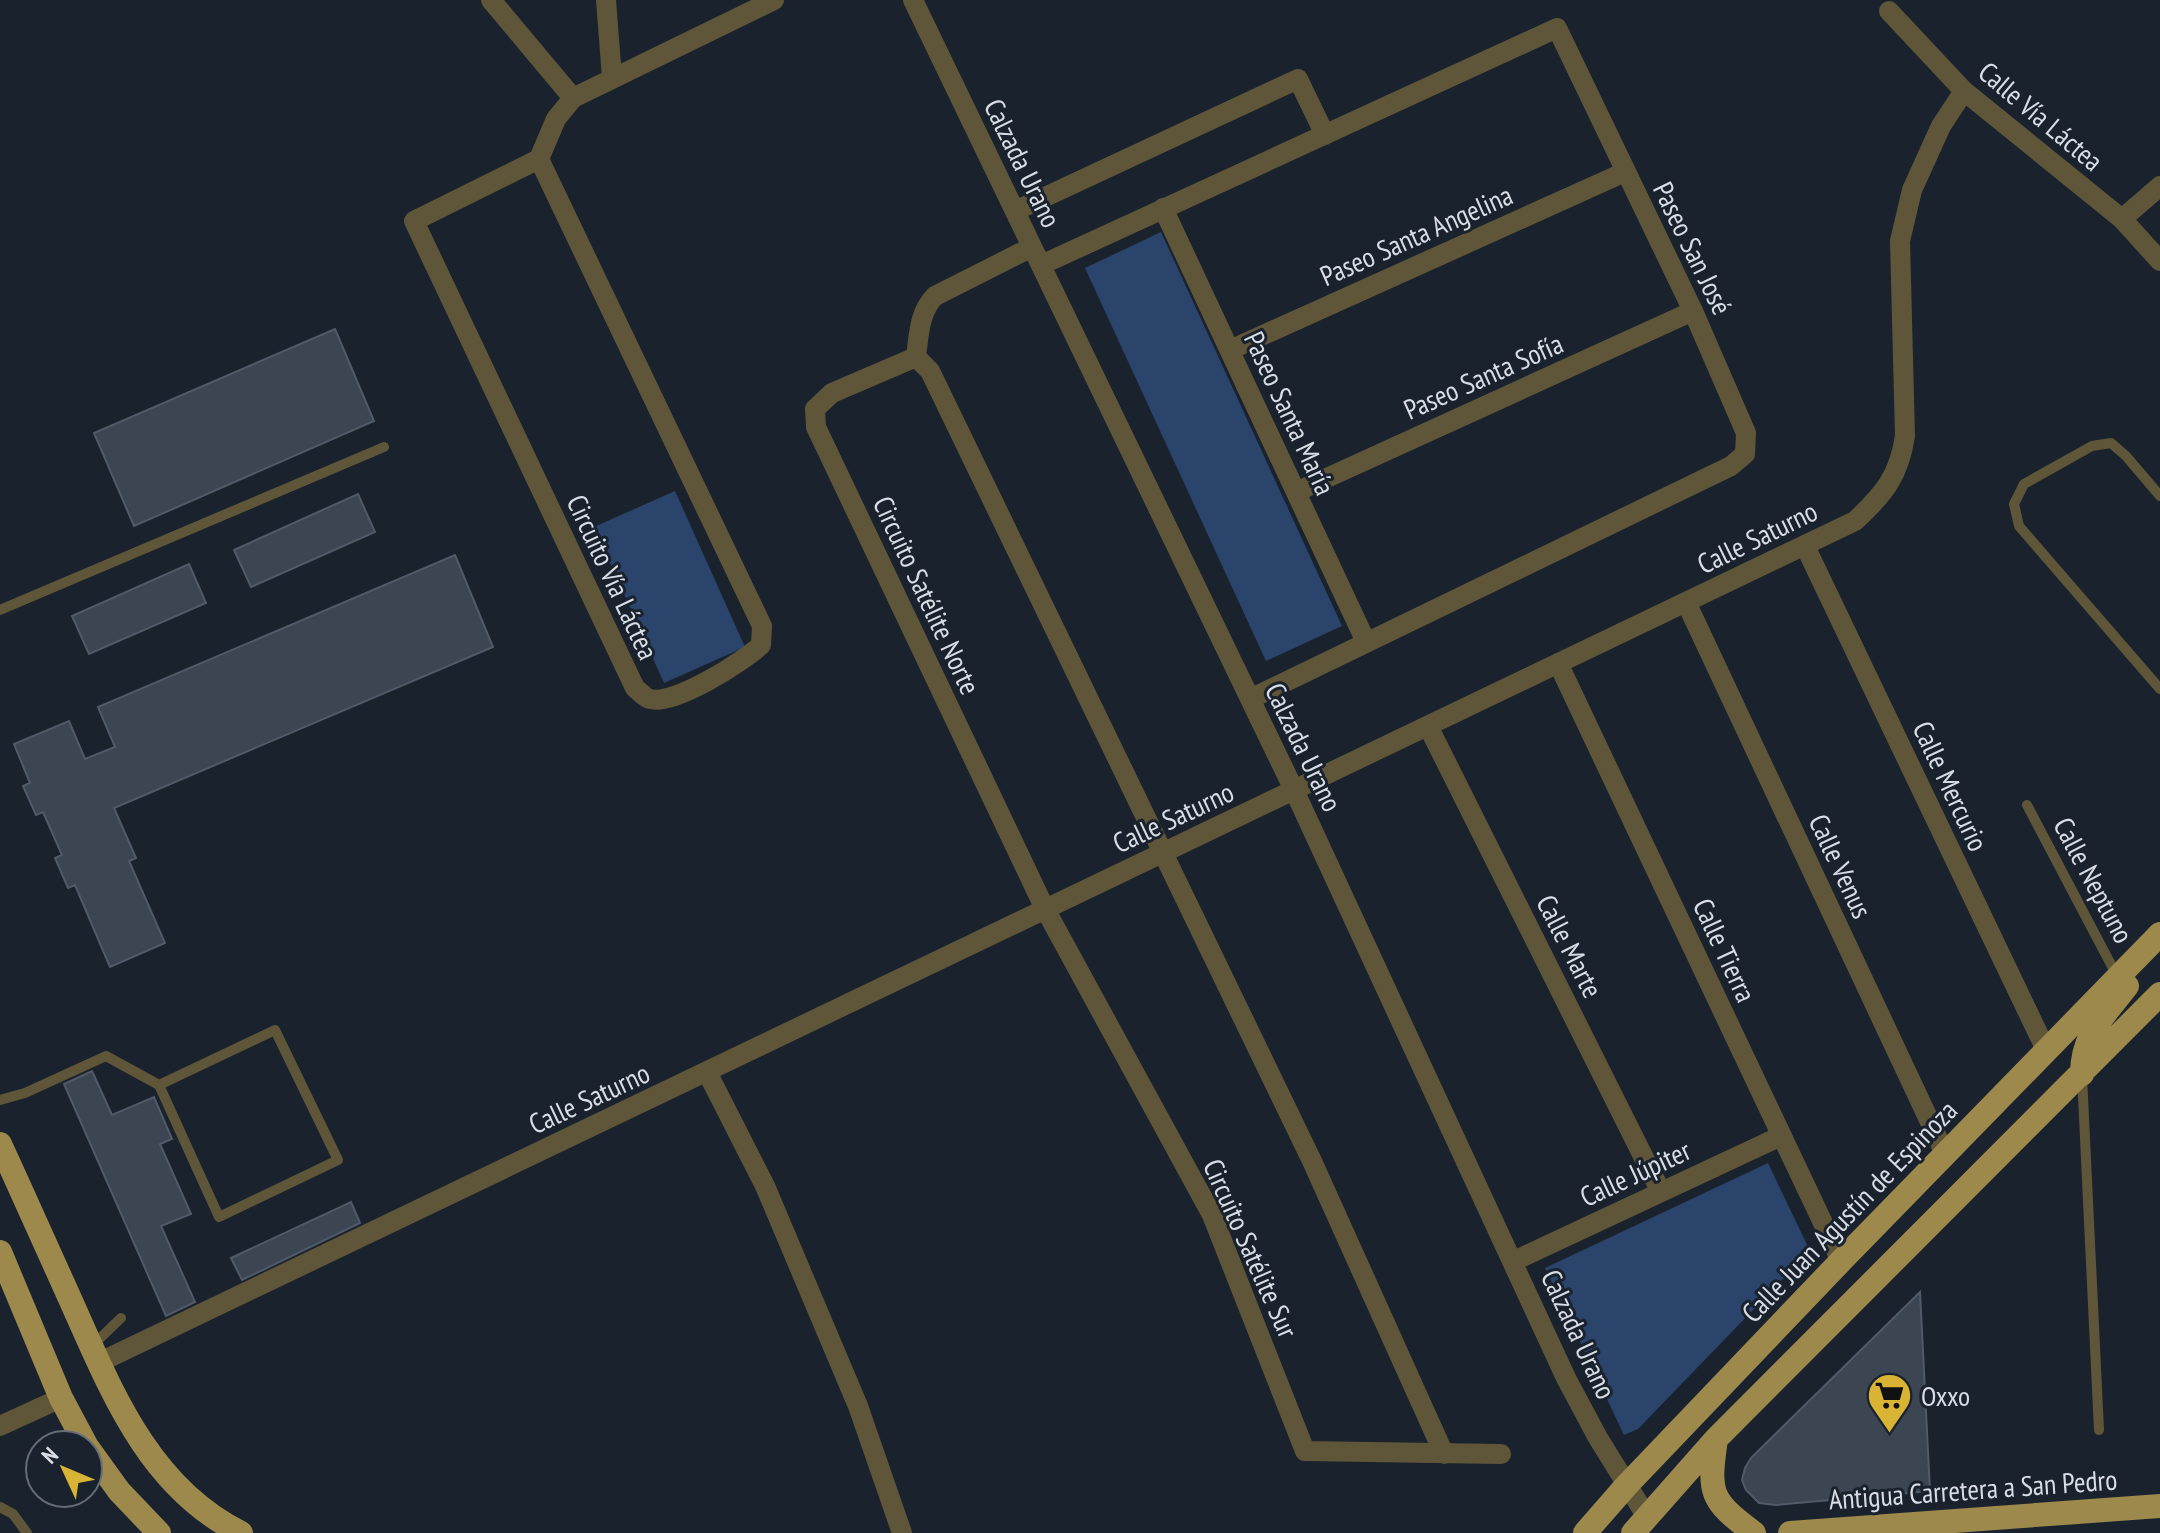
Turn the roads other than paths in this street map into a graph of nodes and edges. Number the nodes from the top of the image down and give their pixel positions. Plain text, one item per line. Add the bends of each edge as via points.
1 (491, 0) edge
2 (606, 0) edge
3 (774, 0) edge
4 (913, 0) edge
5 (746, 7) edge
6 (1889, 11) dead end
7 (612, 78) junction
8 (1964, 91) junction
9 (573, 98) junction
10 (1325, 135) junction
11 (539, 159) junction
12 (1625, 172) junction
13 (2160, 186) edge
14 (1163, 208) junction
15 (1015, 211) junction
16 (2122, 219) junction
17 (1036, 256) junction
18 (2160, 261) edge
19 (1693, 311) junction
20 (1230, 350) junction
21 (916, 357) junction
22 (384, 447) dead end
23 (1296, 492) junction
24 (2160, 496) edge
25 (1805, 546) junction
26 (1686, 602) junction
27 (0, 610) edge
28 (1366, 642) junction
29 (1558, 663) junction
30 (2160, 689) edge
31 (1250, 699) junction
32 (1428, 726) junction
33 (1294, 790) junction
34 (2027, 805) dead end
35 (1165, 853) junction
36 (1044, 907) junction
37 (2160, 934) edge
38 (2160, 943) edge
39 (2118, 977) junction
40 (2160, 994) edge
41 (2046, 1050) junction
42 (707, 1072) junction
43 (2082, 1074) junction
44 (159, 1085) junction
45 (0, 1100) edge
46 (1781, 1136) junction
47 (0, 1144) edge
48 (1945, 1154) junction
49 (1661, 1192) junction
50 (0, 1252) edge
51 (1514, 1261) junction
52 (1841, 1261) junction
53 (121, 1318) dead end
54 (95, 1355) junction
55 (61, 1398) junction
56 (0, 1426) edge
57 (78, 1429) edge
58 (2099, 1430) dead end
59 (1716, 1439) junction
60 (1444, 1454) junction
61 (1501, 1454) dead end
62 (104, 1470) edge
63 (1626, 1486) junction
64 (2160, 1506) edge
65 (0, 1507) edge
66 (1640, 1525) edge
67 (27, 1533) edge
68 (159, 1533) edge
69 (241, 1533) edge
70 (902, 1533) edge
71 (1585, 1533) edge
72 (1754, 1533) edge
73 (1790, 1533) edge

1 - 9 street
2 - 7 street
3 - 5 street
4 - 15 street, Calzada Urano
5 - 7 street
6 - 8 street, Calle Vía Láctea
7 - 9 street
8 - 16 street, Calle Vía Láctea
8 - 25 street, Calle Saturno via 1941,126 1912,190 1900,241 1902,460 1890,484 1855,521
9 - 11 street via 556,119
10 - 12 street, Paseo San José via 1557,28
10 - 14 street, Paseo San José
10 - 15 street via 1298,79
11 - 11 street, Circuito Vía Láctea via 762,626 761,645 746,659 668,699 649,699 635,688 414,221
12 - 19 street, Paseo San José
12 - 20 street, Paseo Santa Angelina
13 - 16 street
14 - 17 street, Paseo San José via 1096,239
14 - 20 street, Paseo Santa María
15 - 17 street, Calzada Urano
16 - 18 street, Calle Vía Láctea
17 - 21 street via 935,296 922,315
17 - 31 street, Calzada Urano
19 - 23 street, Paseo Santa Sofía
19 - 28 street, Paseo San José via 1746,433 1745,454 1731,466
20 - 23 street, Paseo Santa María
21 - 35 street via 930,371
21 - 36 street, Circuito Satélite Norte via 832,393 815,409 816,427
22 - 27 lane
23 - 28 street, Paseo Santa María
24 - 30 lane via 2111,443 2092,446 2024,484 2014,504 2019,526
25 - 26 street, Calle Saturno
25 - 41 street, Calle Mercurio
26 - 29 street, Calle Saturno
26 - 48 street, Calle Venus
28 - 31 street, Paseo San José
29 - 32 street, Calle Saturno
29 - 46 street, Calle Tierra
31 - 33 street, Calzada Urano
32 - 33 street, Calle Saturno
32 - 49 street, Calle Marte
33 - 35 street, Calle Saturno
33 - 51 street, Calzada Urano
34 - 39 lane, Calle Neptuno
35 - 36 street, Calle Saturno
35 - 60 street
36 - 42 street, Calle Saturno
36 - 60 street, Circuito Satélite Sur via 1212,1215 1305,1451
37 - 39 main road, Calle Juan Agustín de Espinoza
38 - 43 main road via 2087,1040
39 - 41 main road, Calle Juan Agustín de Espinoza
40 - 43 main road
41 - 48 main road, Calle Juan Agustín de Espinoza
42 - 54 street, Calle Saturno
42 - 70 street via 765,1186 852,1391
43 - 58 lane
43 - 59 main road
44 - 44 lane via 219,1217 338,1160 275,1030
44 - 45 lane via 106,1056
46 - 49 street, Calle Júpiter
46 - 52 street, Calle Tierra
47 - 54 main road
48 - 52 main road, Calle Juan Agustín de Espinoza
49 - 51 street, Calle Júpiter
50 - 55 main road
51 - 63 street, Calzada Urano via 1566,1378
52 - 63 main road, Calle Juan Agustín de Espinoza
53 - 54 lane
54 - 69 main road via 147,1452 195,1502
55 - 56 street
55 - 57 main road
59 - 66 main road
59 - 72 main road via 1714,1493 1722,1507
60 - 61 street, Circuito Satélite Sur
62 - 68 main road
63 - 66 street, Calzada Urano
63 - 71 main road, Calle Juan Agustín de Espinoza
64 - 73 main road, Antigua Carretera a San Pedro
65 - 67 lane

